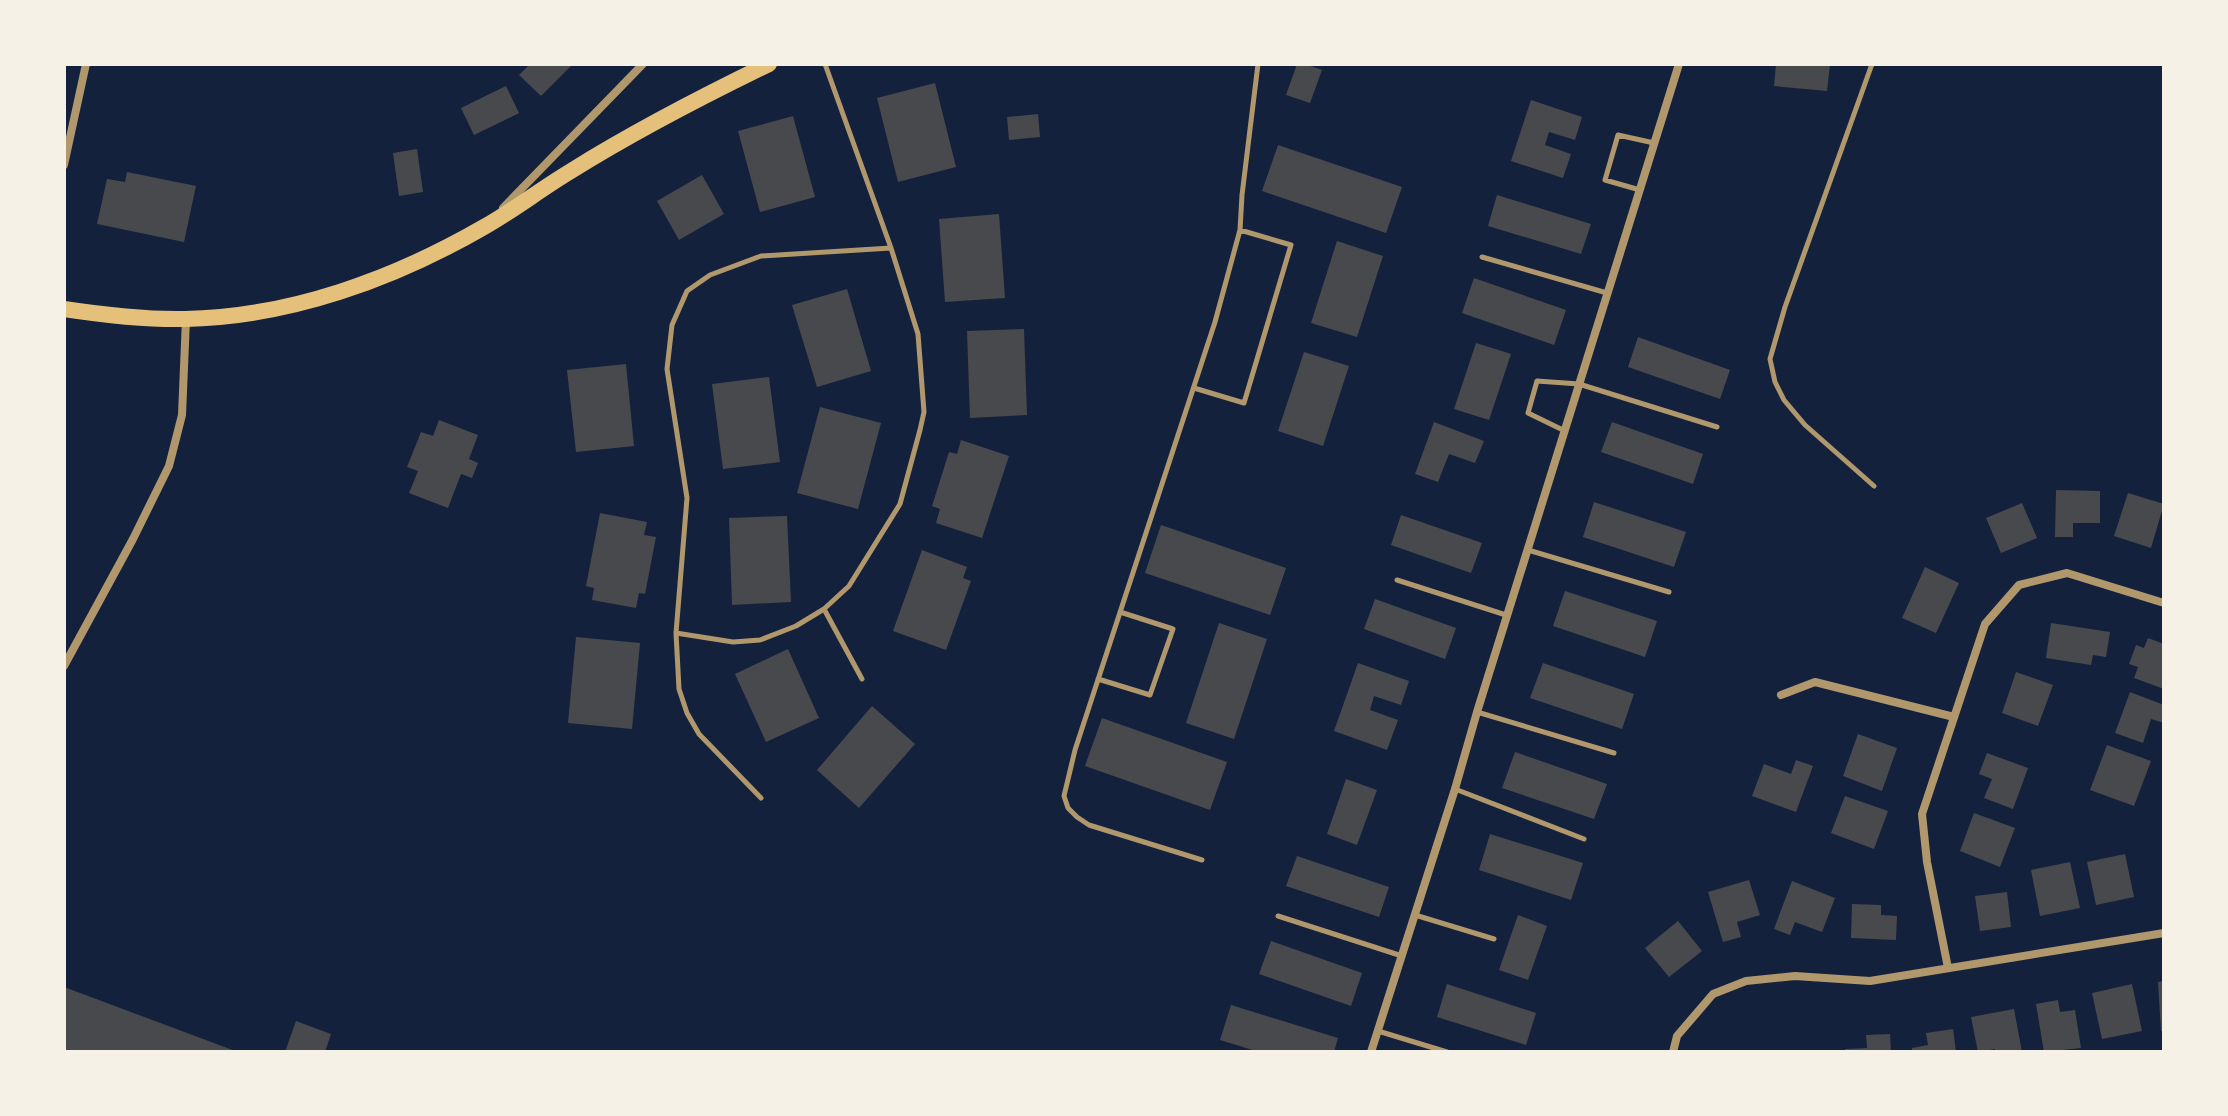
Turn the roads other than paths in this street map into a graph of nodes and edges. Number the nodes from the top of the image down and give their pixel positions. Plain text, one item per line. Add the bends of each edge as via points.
1 (86, 64) edge
2 (643, 64) edge
3 (769, 64) edge
4 (825, 64) edge
5 (1679, 64) edge
6 (1872, 64) edge
7 (1256, 66) edge
8 (633, 67) edge
9 (1654, 143) junction
10 (64, 165) edge
11 (1640, 190) junction
12 (486, 226) junction
13 (1240, 230) junction
14 (891, 248) junction
15 (1482, 257) dead end
16 (1608, 294) junction
17 (64, 309) edge
18 (186, 319) junction
19 (1579, 384) junction
20 (1194, 388) junction
21 (1717, 427) dead end
22 (1565, 431) junction
23 (1874, 486) dead end
24 (1528, 550) junction
25 (1397, 580) dead end
26 (1669, 592) dead end
27 (2164, 603) edge
28 (824, 609) junction
29 (1120, 612) junction
30 (1507, 615) junction
31 (676, 633) junction
32 (64, 666) edge
33 (862, 679) dead end
34 (1098, 679) junction
35 (1781, 695) dead end
36 (1477, 712) junction
37 (1954, 717) junction
38 (1614, 753) dead end
39 (1455, 789) junction
40 (761, 798) dead end
41 (1584, 839) dead end
42 (1202, 860) dead end
43 (1414, 914) junction
44 (1278, 916) dead end
45 (2164, 933) edge
46 (1494, 939) dead end
47 (1403, 956) junction
48 (1948, 968) junction
49 (1378, 1031) junction
50 (1371, 1052) edge
51 (1447, 1052) edge
52 (1673, 1052) edge

1 - 10 street
2 - 8 street
3 - 12 main road via 629,136
4 - 14 lane
5 - 9 street
6 - 23 lane via 1770,359 1780,391 1805,425
7 - 13 lane
8 - 12 street
9 - 11 street
9 - 11 lane via 1618,135 1605,180
11 - 16 street
12 - 18 main road via 430,256 332,295 257,312
13 - 20 lane
13 - 20 lane via 1291,245 1287,259 1244,403
14 - 28 lane via 918,334 924,412 900,504 849,586
14 - 31 lane via 761,256 710,275 687,291 672,325 667,369 687,498
15 - 16 lane
16 - 19 street
17 - 18 main road
18 - 32 street via 182,415 169,466
19 - 21 lane
19 - 22 street
19 - 22 lane via 1537,381 1528,413
20 - 29 lane
22 - 24 street
24 - 26 lane
24 - 30 street
25 - 30 lane
27 - 37 street via 2067,573 2019,585 1985,624
28 - 31 lane via 760,640 733,642
28 - 33 lane
29 - 34 lane
29 - 34 lane via 1173,629 1150,695
30 - 36 street
31 - 40 lane via 679,689 687,713 699,734
34 - 42 lane via 1064,796 1068,808 1089,825
35 - 37 street via 1815,682
36 - 38 lane
36 - 39 street
37 - 48 street via 1922,814
39 - 41 lane
39 - 43 street
43 - 46 lane
43 - 47 street
44 - 47 lane
45 - 48 street
47 - 49 street
48 - 52 street via 1870,981 1795,976 1746,981 1713,994 1677,1036
49 - 50 street
49 - 51 lane

